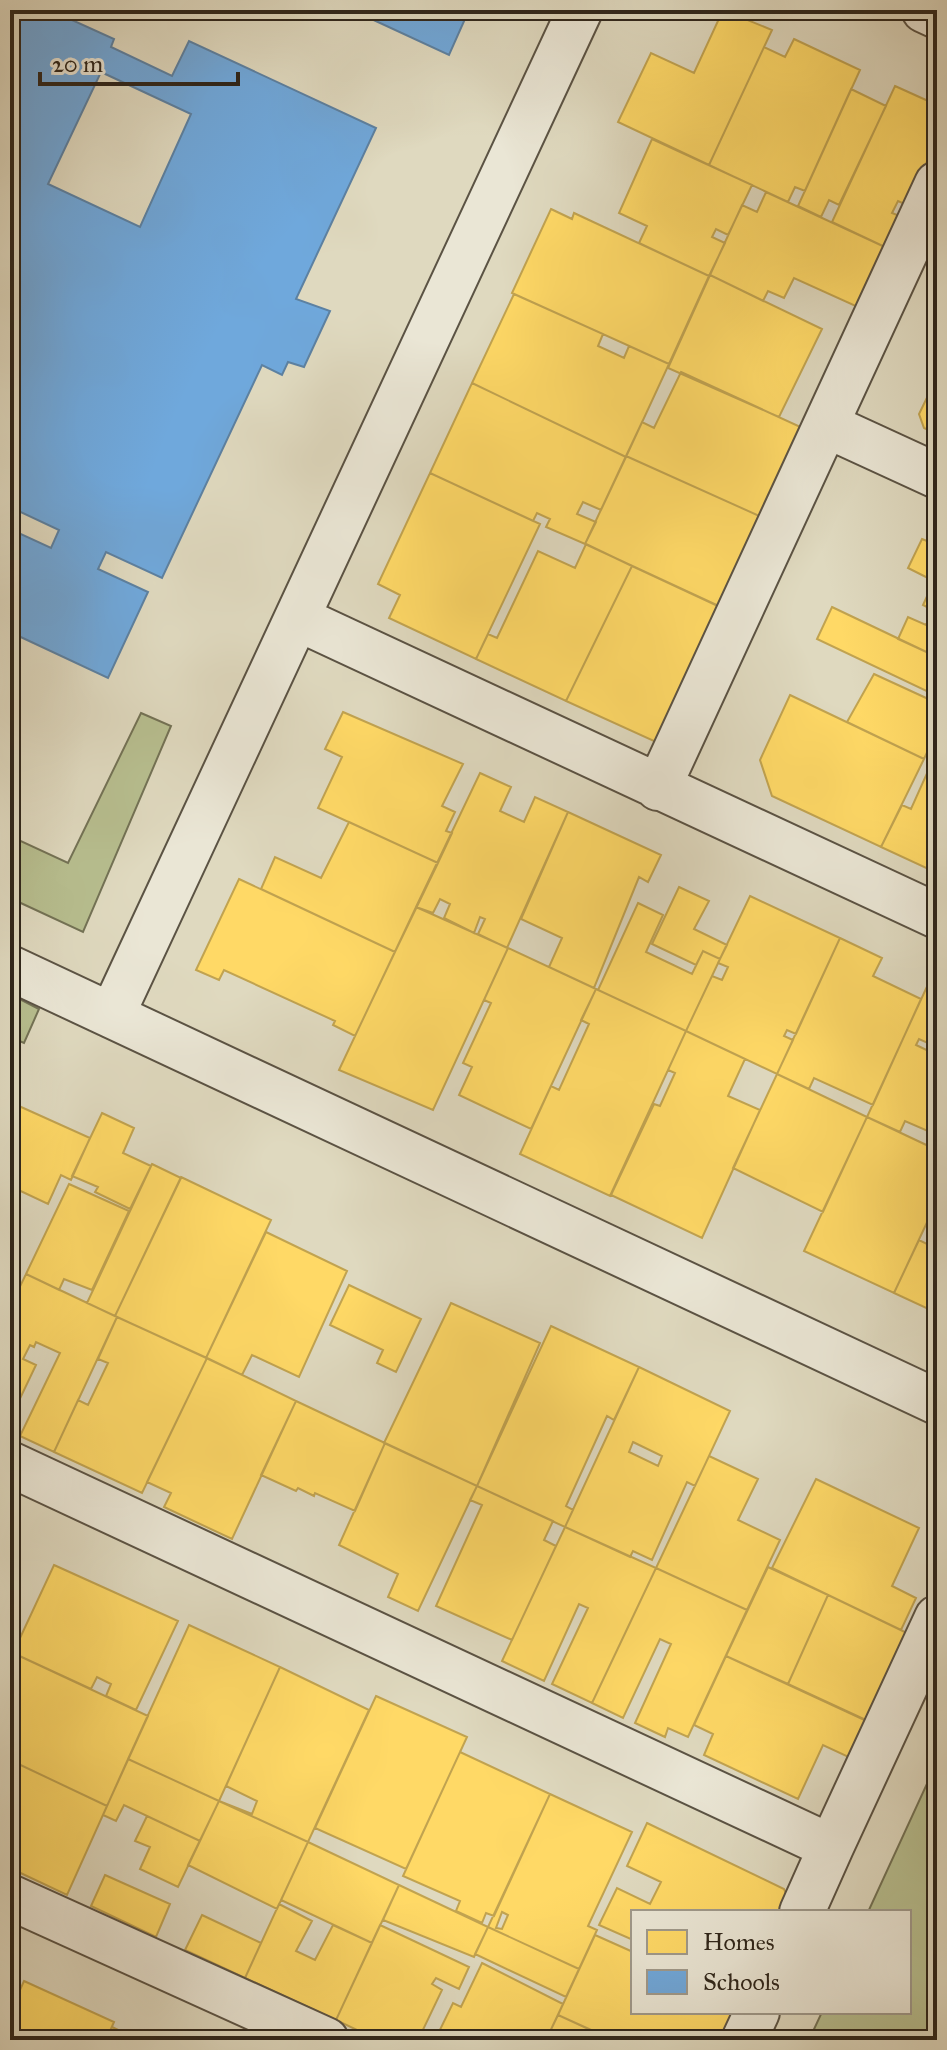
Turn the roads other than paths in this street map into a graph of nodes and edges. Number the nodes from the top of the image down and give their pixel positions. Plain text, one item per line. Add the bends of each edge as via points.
1 (580, 10) edge
2 (924, 10) edge
3 (937, 16) edge
4 (937, 184) edge
5 (826, 425) junction
6 (937, 476) edge
7 (297, 618) junction
8 (658, 788) junction
9 (937, 916) edge
10 (10, 968) edge
11 (112, 1015) junction
12 (937, 1402) edge
13 (10, 1464) edge
14 (937, 1618) edge
15 (831, 1847) junction
16 (10, 1897) edge
17 (803, 1910) edge
18 (756, 2014) edge
19 (326, 2040) edge
20 (744, 2040) edge

1 - 7 street
2 - 3 street
4 - 5 street
5 - 6 street
5 - 8 street
7 - 8 street
7 - 11 street
8 - 9 street
10 - 11 street
11 - 12 street
13 - 15 street
14 - 15 street
15 - 17 street
16 - 19 street
18 - 20 street

